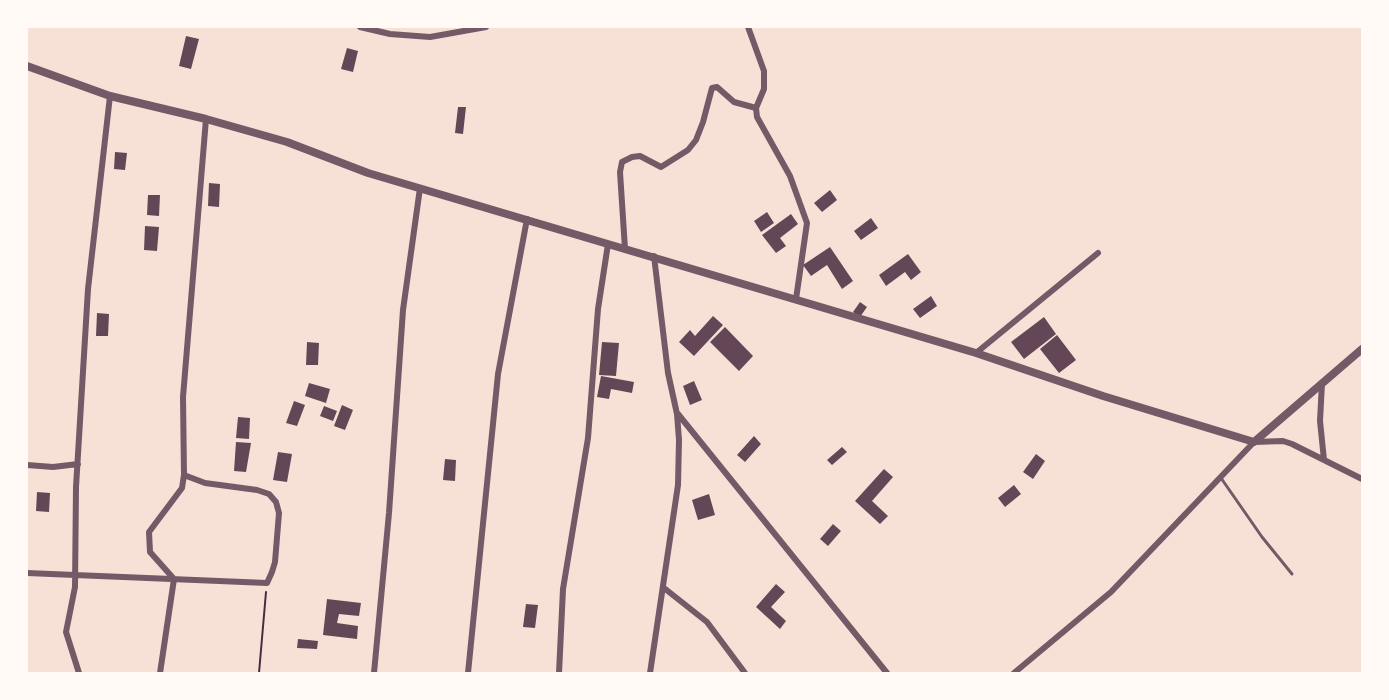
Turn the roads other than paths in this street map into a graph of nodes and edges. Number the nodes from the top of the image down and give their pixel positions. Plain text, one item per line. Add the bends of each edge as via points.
1 (360, 27) edge
2 (486, 27) edge
3 (748, 27) edge
4 (27, 66) edge
5 (110, 96) junction
6 (756, 108) junction
7 (206, 119) junction
8 (420, 188) junction
9 (526, 219) junction
10 (608, 244) junction
11 (625, 249) junction
12 (1098, 253) dead end
13 (654, 256) junction
14 (796, 299) junction
15 (1362, 348) edge
16 (976, 353) junction
17 (1322, 382) junction
18 (677, 414) junction
19 (1254, 442) junction
20 (1323, 460) junction
21 (78, 464) junction
22 (27, 465) edge
23 (184, 475) junction
24 (1220, 476) junction
25 (1362, 479) edge
26 (27, 573) edge
27 (75, 574) junction
28 (1292, 574) dead end
29 (174, 579) junction
30 (664, 588) junction
31 (79, 673) edge
32 (160, 673) edge
33 (374, 673) edge
34 (468, 673) edge
35 (559, 673) edge
36 (650, 673) edge
37 (745, 673) edge
38 (887, 673) edge
39 (1014, 673) edge

1 - 2 street via 430,37
3 - 6 street via 764,71 764,89
4 - 5 street
5 - 7 street
5 - 21 street via 88,289
6 - 11 street via 734,102 717,87 712,88 704,122 688,150 661,167 640,156 622,162
6 - 14 street via 757,117 790,176 807,224
7 - 8 street
7 - 23 street via 183,397
8 - 9 street
8 - 33 street via 403,310
9 - 10 street
9 - 34 street via 498,374
10 - 11 street
10 - 35 street via 598,309 588,438 563,589
11 - 13 street
12 - 16 street
13 - 14 street
13 - 18 street via 668,373
14 - 16 street
15 - 17 street
16 - 19 street
17 - 19 street
17 - 20 street
18 - 30 street via 678,485
18 - 38 street
19 - 20 street via 1283,441
19 - 24 street
20 - 25 street
21 - 22 street
21 - 27 street
23 - 29 street via 182,488 149,532 150,552
23 - 29 street via 206,483 269,494 279,513 275,562 267,583
24 - 28 lane
24 - 39 street via 1111,592
26 - 27 street
27 - 29 street
27 - 31 street via 66,632
29 - 32 street
30 - 36 street
30 - 37 street via 707,622

